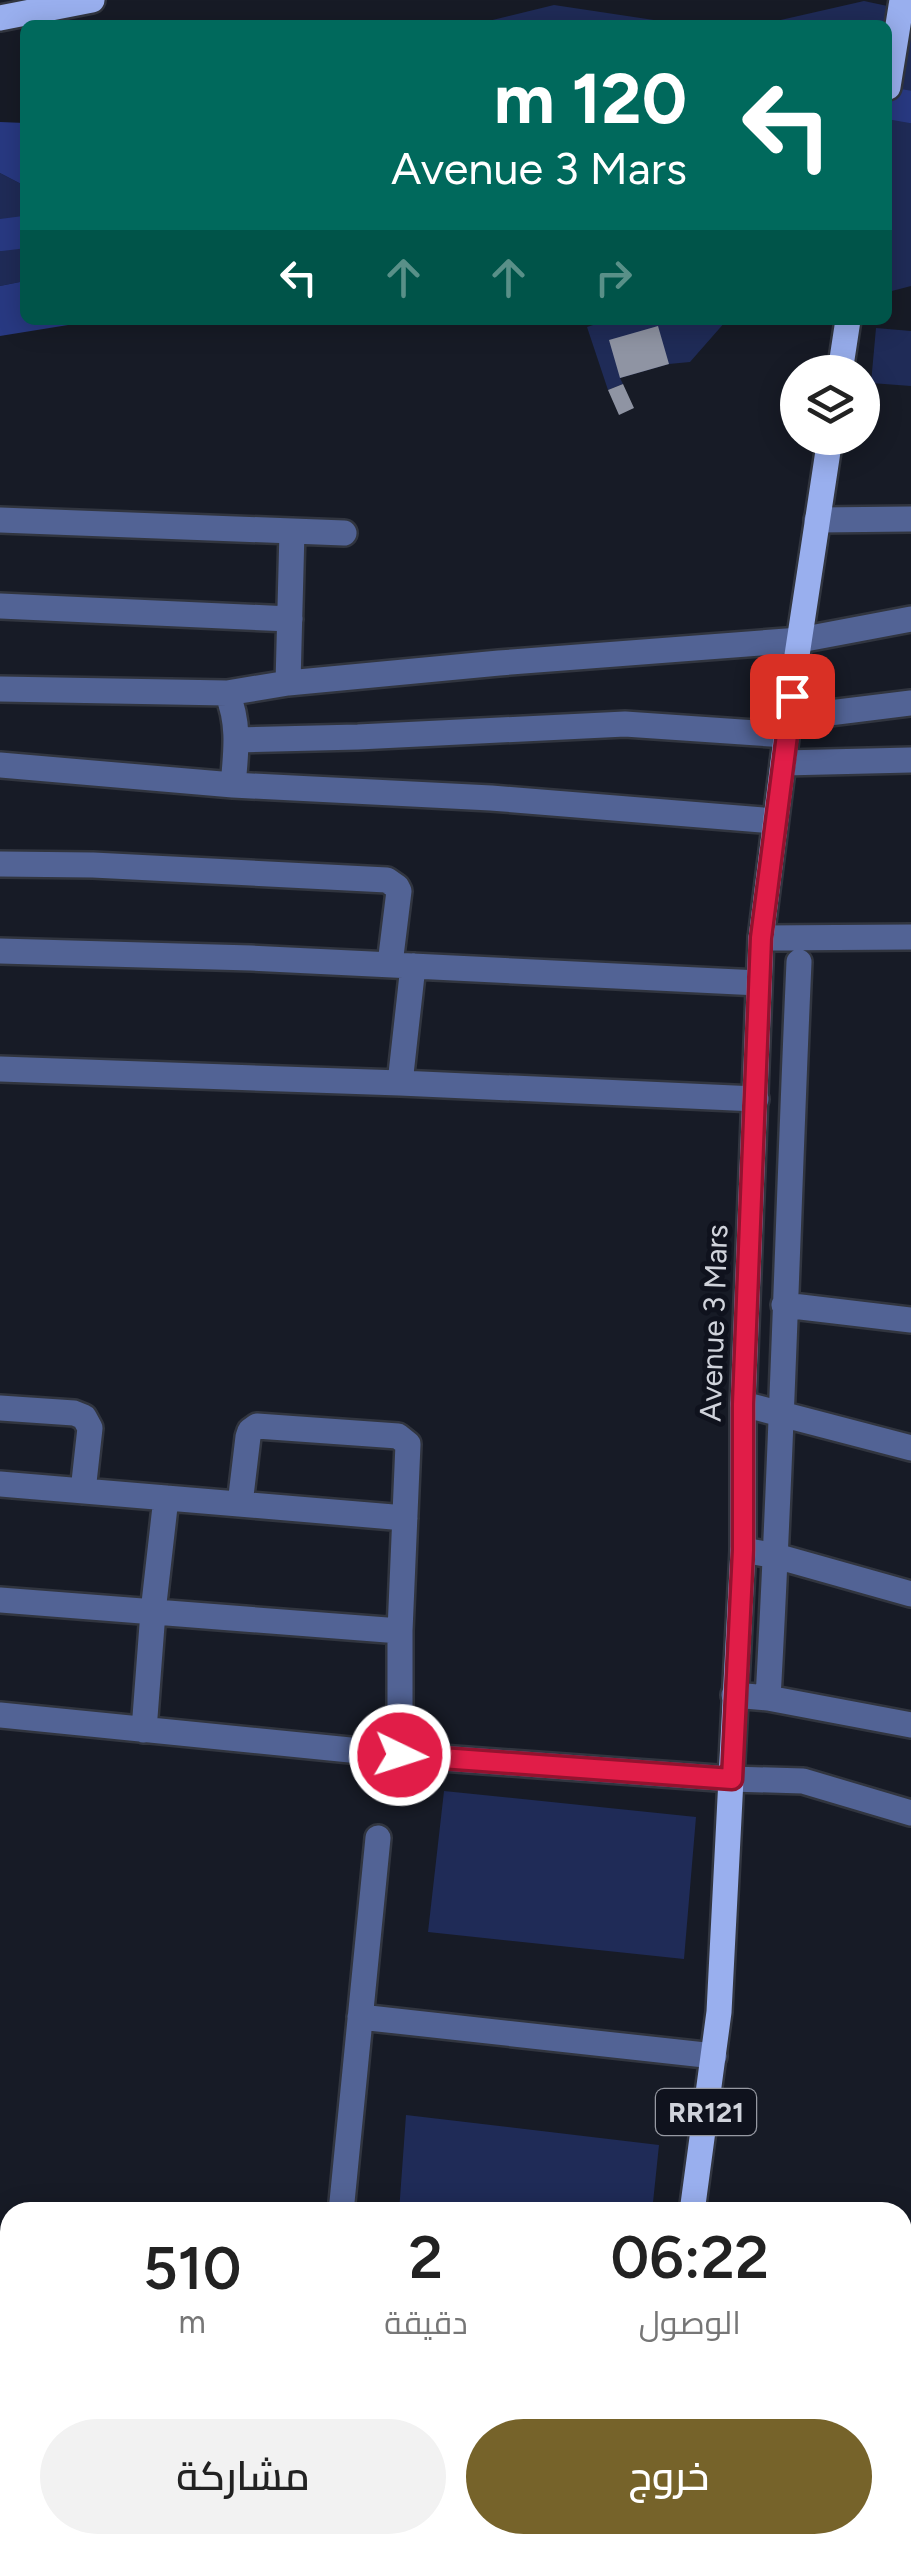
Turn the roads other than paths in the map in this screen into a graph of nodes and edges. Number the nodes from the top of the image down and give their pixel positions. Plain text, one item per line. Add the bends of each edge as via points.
1 (92, 0) edge
2 (902, 0) edge
3 (0, 18) edge
4 (892, 62) edge
5 (847, 325) edge
6 (843, 355) edge
7 (827, 455) edge
8 (911, 519) edge
9 (0, 520) edge
10 (817, 520) junction
11 (292, 531) junction
12 (344, 533) dead end
13 (0, 606) edge
14 (290, 619) junction
15 (911, 619) edge
16 (800, 640) junction
17 (288, 683) junction
18 (0, 688) edge
19 (227, 694) junction
20 (911, 703) edge
21 (787, 726) junction
22 (237, 740) junction
23 (911, 760) edge
24 (783, 762) junction
25 (0, 765) edge
26 (233, 785) junction
27 (775, 820) junction
28 (0, 864) edge
29 (911, 937) edge
30 (761, 938) junction
31 (0, 952) edge
32 (799, 962) dead end
33 (402, 965) junction
34 (759, 983) junction
35 (0, 1068) edge
36 (400, 1083) junction
37 (756, 1099) junction
38 (784, 1305) junction
39 (911, 1320) edge
40 (743, 1404) junction
41 (0, 1408) edge
42 (780, 1416) junction
43 (911, 1448) edge
44 (0, 1484) edge
45 (84, 1492) junction
46 (166, 1498) junction
47 (240, 1504) junction
48 (404, 1518) junction
49 (743, 1550) junction
50 (776, 1556) junction
51 (911, 1594) edge
52 (0, 1600) edge
53 (153, 1612) junction
54 (400, 1632) junction
55 (734, 1695) junction
56 (768, 1698) junction
57 (0, 1715) edge
58 (911, 1725) edge
59 (144, 1730) junction
60 (400, 1755) junction
61 (732, 1779) junction
62 (911, 1812) edge
63 (378, 1838) dead end
64 (360, 2017) junction
65 (714, 2056) junction
66 (342, 2202) edge
67 (693, 2202) edge

1 - 3 main road
2 - 4 main road
5 - 6 main road
7 - 10 main road, Avenue 3 Mars / RR121
8 - 10 street
9 - 11 street
10 - 16 main road, Avenue 3 Mars / RR121
11 - 12 street
11 - 14 street
13 - 14 street
14 - 17 street
15 - 16 street
16 - 17 street
16 - 21 main road, Avenue 3 Mars / RR121
17 - 19 street
18 - 19 street
19 - 22 street
20 - 21 street
21 - 22 street via 625,724
21 - 24 main road, Avenue 3 Mars / RR121
22 - 26 street
23 - 24 street
24 - 27 main road, Avenue 3 Mars / RR121
25 - 26 street
26 - 27 street
27 - 30 main road, Avenue 3 Mars / RR121
28 - 33 street via 387,880 399,891
29 - 30 street
30 - 34 main road, Avenue 3 Mars / RR121
31 - 33 street
32 - 38 street
33 - 34 street
33 - 36 street
34 - 37 main road, Avenue 3 Mars / RR121
35 - 36 street
36 - 37 street
37 - 40 main road, Avenue 3 Mars / RR121
38 - 39 street
38 - 42 street
40 - 42 street
40 - 49 main road, Avenue 3 Mars / RR121
41 - 45 street via 84,1417 90,1428
42 - 43 street
42 - 50 street
44 - 45 street
45 - 46 street
46 - 47 street
46 - 53 street
47 - 48 street
47 - 48 street via 250,1432 264,1425 401,1437 408,1444
48 - 54 street
49 - 50 street
49 - 55 main road, Avenue 3 Mars / RR121
50 - 51 street
50 - 56 street
52 - 53 street
53 - 54 street
53 - 59 street
54 - 60 street
55 - 56 street
55 - 61 main road, Avenue 3 Mars / RR121
56 - 58 street
57 - 59 street
59 - 60 street
60 - 61 street
61 - 62 street via 802,1781
61 - 65 main road, Avenue 3 Mars / RR121
63 - 64 street
64 - 65 street
64 - 66 street
65 - 67 main road, Avenue 3 Mars / RR121

